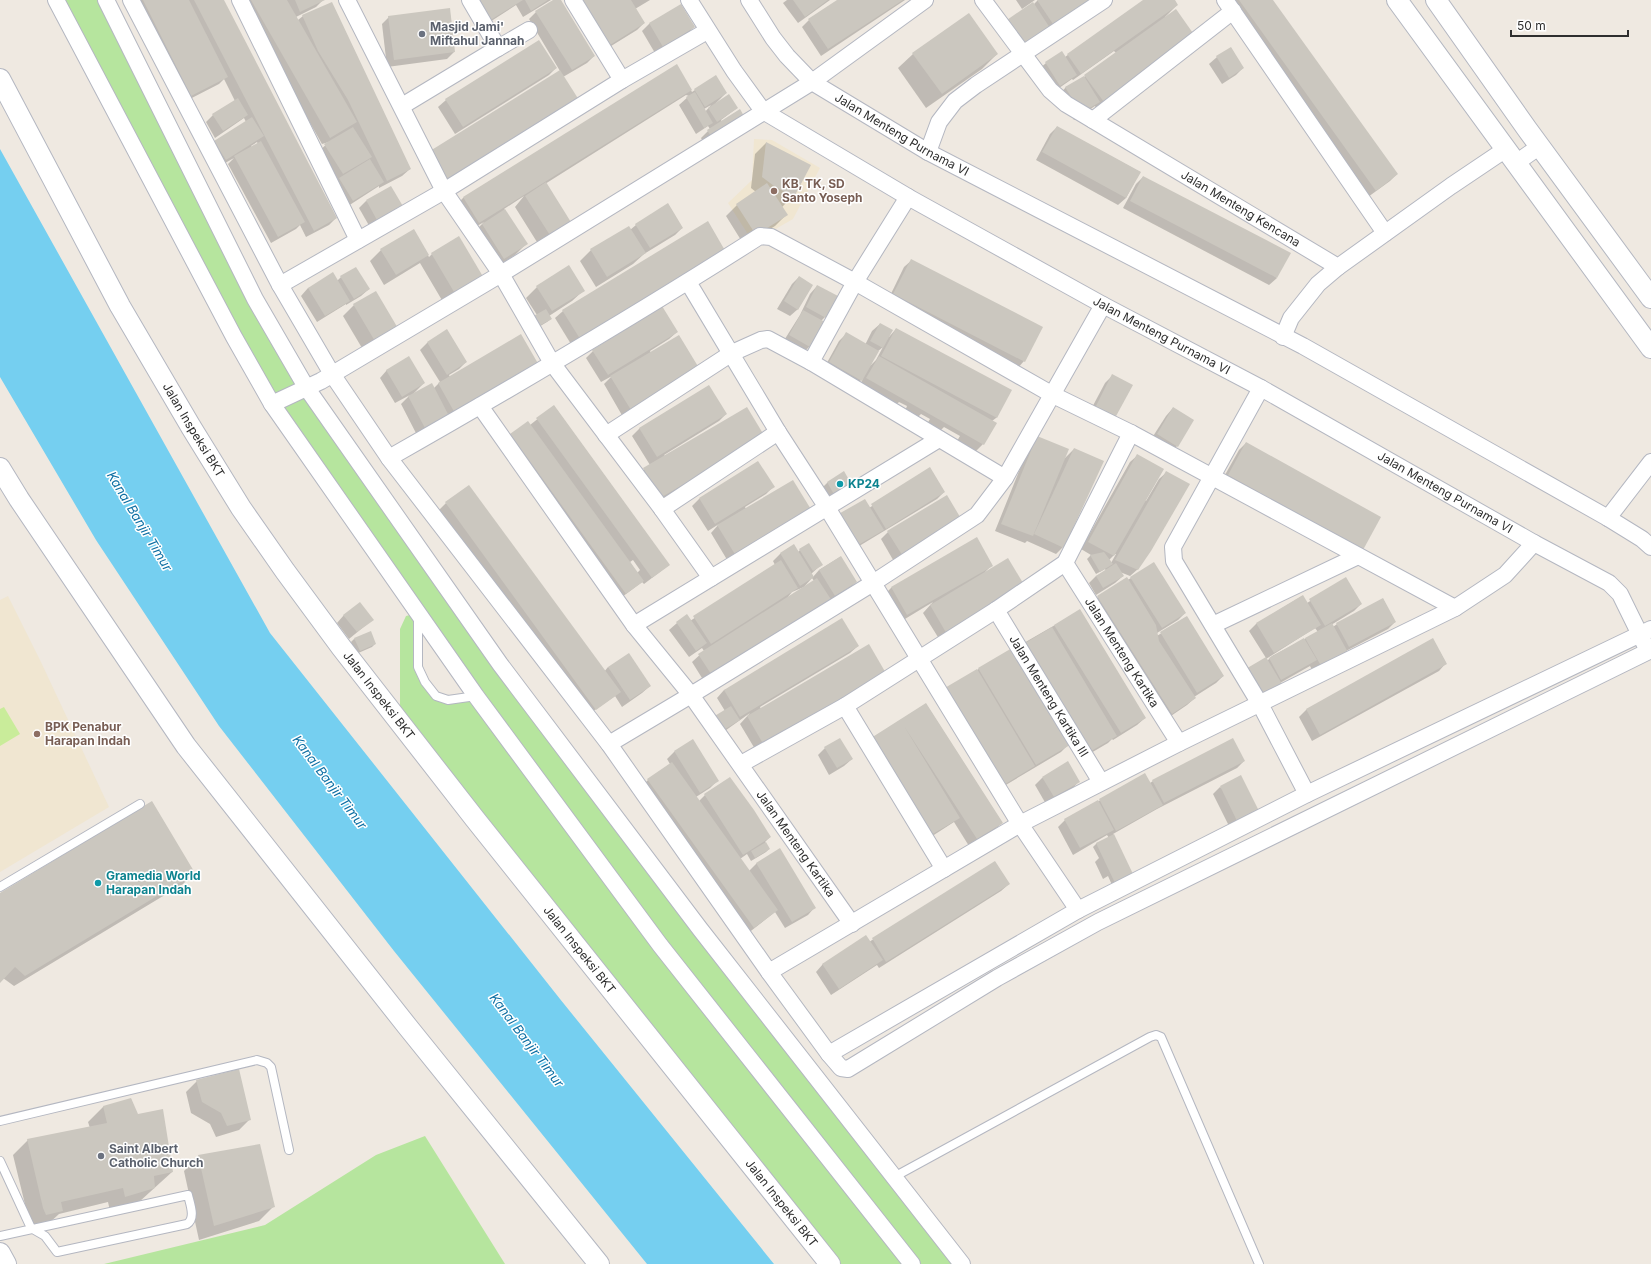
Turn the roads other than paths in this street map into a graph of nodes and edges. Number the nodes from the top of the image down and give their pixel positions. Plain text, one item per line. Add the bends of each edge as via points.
1 (56, 0) edge
2 (106, 0) edge
3 (131, 0) edge
4 (240, 0) edge
5 (347, 0) edge
6 (470, 0) edge
7 (573, 0) edge
8 (689, 0) edge
9 (749, 0) edge
10 (925, 0) edge
11 (983, 0) edge
12 (1104, 0) edge
13 (1397, 0) edge
14 (1436, 0) edge
15 (1229, 6) edge
16 (529, 30) dead end
17 (707, 30) junction
18 (498, 48) junction
19 (1023, 54) junction
20 (0, 79) edge
21 (622, 80) junction
22 (808, 84) junction
23 (402, 106) junction
24 (769, 108) junction
25 (1093, 120) junction
26 (1540, 146) junction
27 (928, 152) junction
28 (1511, 156) junction
29 (444, 190) junction
30 (908, 197) junction
31 (1385, 233) junction
32 (358, 240) junction
33 (1338, 267) junction
34 (501, 274) junction
35 (688, 282) junction
36 (854, 282) junction
37 (280, 285) junction
38 (1651, 298) edge
39 (1103, 305) junction
40 (1283, 337) junction
41 (1651, 348) edge
42 (732, 353) junction
43 (811, 362) junction
44 (552, 363) junction
45 (332, 374) junction
46 (306, 387) junction
47 (1261, 388) junction
48 (1053, 395) junction
49 (272, 404) junction
50 (480, 406) junction
51 (778, 432) junction
52 (1131, 433) junction
53 (606, 435) junction
54 (939, 438) junction
55 (389, 458) junction
56 (1651, 462) edge
57 (0, 468) edge
58 (1212, 476) junction
59 (1005, 478) junction
60 (826, 506) junction
61 (662, 509) junction
62 (1608, 518) junction
63 (1534, 543) junction
64 (1651, 547) edge
65 (1358, 556) junction
66 (1064, 563) junction
67 (711, 578) junction
68 (873, 583) junction
69 (1455, 608) junction
70 (996, 610) junction
71 (418, 613) junction
72 (634, 625) junction
73 (1213, 625) junction
74 (1646, 632) edge
75 (1649, 650) edge
76 (919, 659) junction
77 (692, 695) junction
78 (476, 696) junction
79 (1260, 704) junction
80 (845, 706) junction
81 (1179, 743) junction
82 (609, 744) junction
83 (740, 764) junction
84 (1101, 782) junction
85 (1307, 794) junction
86 (140, 804) dead end
87 (1020, 824) junction
88 (944, 869) junction
89 (0, 887) edge
90 (1078, 910) junction
91 (852, 924) junction
92 (769, 972) junction
93 (829, 1054) junction
94 (0, 1121) edge
95 (289, 1150) dead end
96 (0, 1161) edge
97 (894, 1177) junction
98 (31, 1228) junction
99 (0, 1236) edge
100 (0, 1253) edge
101 (6, 1264) edge
102 (600, 1264) edge
103 (830, 1264) edge
104 (912, 1264) edge
105 (962, 1264) edge
106 (1259, 1264) edge

1 - 49 street via 230,330
2 - 46 street via 255,299
3 - 37 street
4 - 32 street
5 - 23 street
6 - 18 street
7 - 21 street
8 - 17 street, Jalan Menteng Purnama VI
9 - 22 street, Jalan Menteng Purnama VI via 777,44
10 - 22 street
11 - 19 street, Jalan Menteng Kencana
12 - 19 street
13 - 28 street
14 - 26 street
15 - 25 street
15 - 31 street
16 - 18 street
17 - 21 street
17 - 24 street, Jalan Menteng Purnama VI
18 - 23 street
19 - 25 street, Jalan Menteng Kencana via 1050,90 1066,104
19 - 27 street via 976,84 955,101 939,122
20 - 103 street, Jalan Inspeksi BKT via 120,306 191,427 285,571 470,813
21 - 29 street
22 - 24 street
22 - 27 street, Jalan Menteng Purnama VI
23 - 29 street
24 - 30 street, Jalan Menteng Purnama VI
24 - 34 street
25 - 33 street, Jalan Menteng Kencana
26 - 28 street
26 - 38 street
27 - 40 street, Jalan Menteng Purnama VI
28 - 31 street
28 - 41 street
29 - 32 street
29 - 34 street
30 - 36 street
30 - 39 street, Jalan Menteng Purnama VI
31 - 33 street
32 - 37 street
33 - 40 street via 1318,284 1291,318
34 - 44 street
34 - 45 street
35 - 36 street via 760,236 771,237
35 - 42 street
35 - 44 street
36 - 43 street
36 - 48 street
37 - 45 street
39 - 47 street, Jalan Menteng Purnama VI
39 - 48 street
40 - 62 street, Jalan Menteng Purnama VI
42 - 43 street via 761,340 768,340
42 - 51 street
42 - 53 street
43 - 54 street
44 - 50 street
44 - 53 street
45 - 46 street
45 - 55 street
46 - 49 street
46 - 97 street via 500,664 700,929
47 - 58 street
47 - 63 street, Jalan Menteng Purnama VI
48 - 52 street
48 - 59 street
49 - 71 street
50 - 55 street
50 - 72 street, Jalan Menteng Kartika
51 - 60 street
51 - 61 street
52 - 58 street
52 - 66 street
53 - 61 street
54 - 59 street
54 - 60 street
55 - 82 street
56 - 62 street
57 - 102 street via 186,746 407,1026
58 - 65 street
58 - 73 street via 1172,547 1172,553 1174,561
59 - 68 street via 977,515
60 - 67 street
60 - 68 street
61 - 67 street
62 - 64 street, Jalan Menteng Purnama VI
63 - 69 street via 1505,575
63 - 74 street, Jalan Menteng Purnama VI via 1609,583
65 - 69 street
65 - 73 street
66 - 70 street
66 - 81 street, Jalan Menteng Kartika
67 - 72 street
68 - 76 street
68 - 77 street
69 - 79 street
70 - 76 street
70 - 84 street, Jalan Menteng Kartika III
71 - 78 street
71 - 78 lane via 418,667 425,682 436,696 448,700
72 - 77 street, Jalan Menteng Kartika
73 - 79 street
74 - 75 street, Jalan Menteng Purnama VI
74 - 85 street
75 - 93 street via 1098,922 997,978 848,1070 841,1068
76 - 80 street
76 - 87 street
77 - 82 street
77 - 83 street, Jalan Menteng Kartika
78 - 104 street via 660,945
79 - 81 street
79 - 85 street
80 - 83 street
80 - 88 street
81 - 84 street
82 - 92 street
83 - 91 street, Jalan Menteng Kartika
84 - 87 street
85 - 90 street
86 - 89 lane
87 - 88 street
87 - 90 street
88 - 91 street
90 - 93 street
91 - 92 street
92 - 93 street
94 - 95 lane via 257,1060 272,1067
96 - 98 lane
97 - 105 street
97 - 106 lane via 1156,1035 1161,1037
98 - 98 lane via 188,1195 192,1218 187,1224 57,1252 45,1236
98 - 99 lane
100 - 101 street

